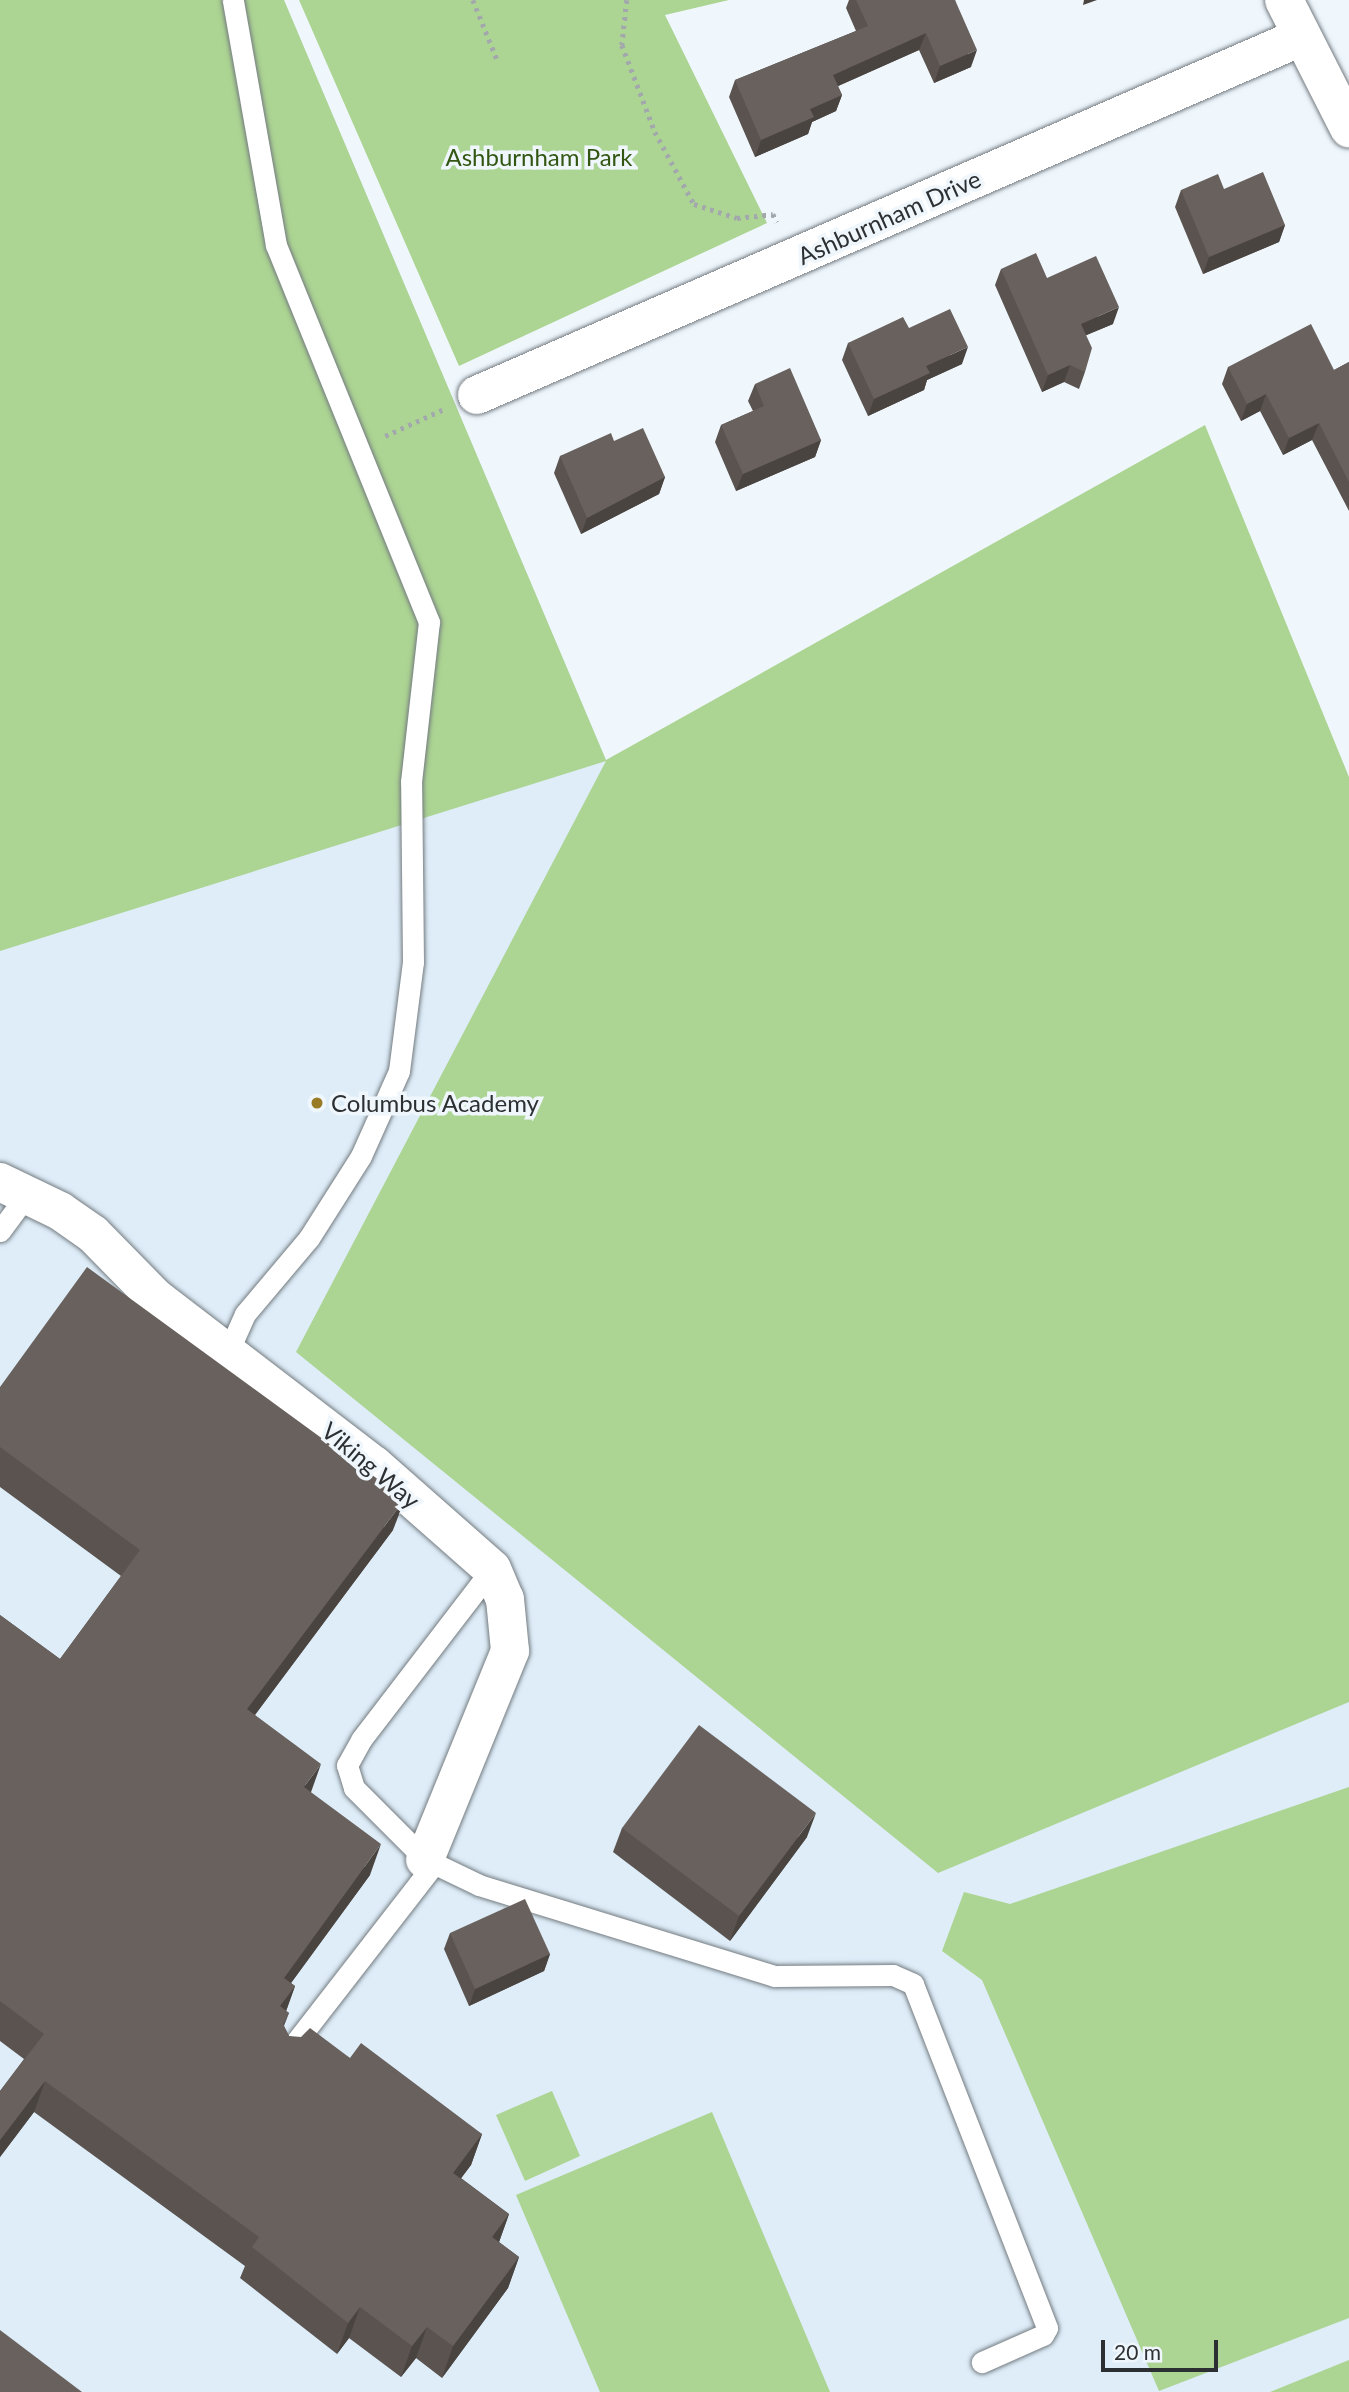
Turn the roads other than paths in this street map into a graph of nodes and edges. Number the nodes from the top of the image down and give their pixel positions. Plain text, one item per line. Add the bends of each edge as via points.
1 (233, 0) edge
2 (1284, 0) edge
3 (1301, 37) junction
4 (1349, 128) edge
5 (477, 395) road end
6 (14, 1188) edge
7 (0, 1231) edge
8 (228, 1352) junction
9 (492, 1569) junction
10 (430, 1862) junction
11 (285, 2056) edge
12 (982, 2362) dead end

1 - 8 lane via 276,246 429,622 411,782 413,962 399,1071 361,1156 309,1238 245,1314
2 - 3 street
3 - 4 street
3 - 5 street, Ashburnham Drive
6 - 7 lane
6 - 8 street, Viking Way via 93,1234 156,1298
8 - 9 street, Viking Way via 374,1465
9 - 10 street, Viking Way via 505,1599 510,1651
9 - 10 lane via 347,1765 354,1788
10 - 11 lane
10 - 12 lane via 479,1885 775,1976 894,1975 913,1984 1047,2328 1043,2336

